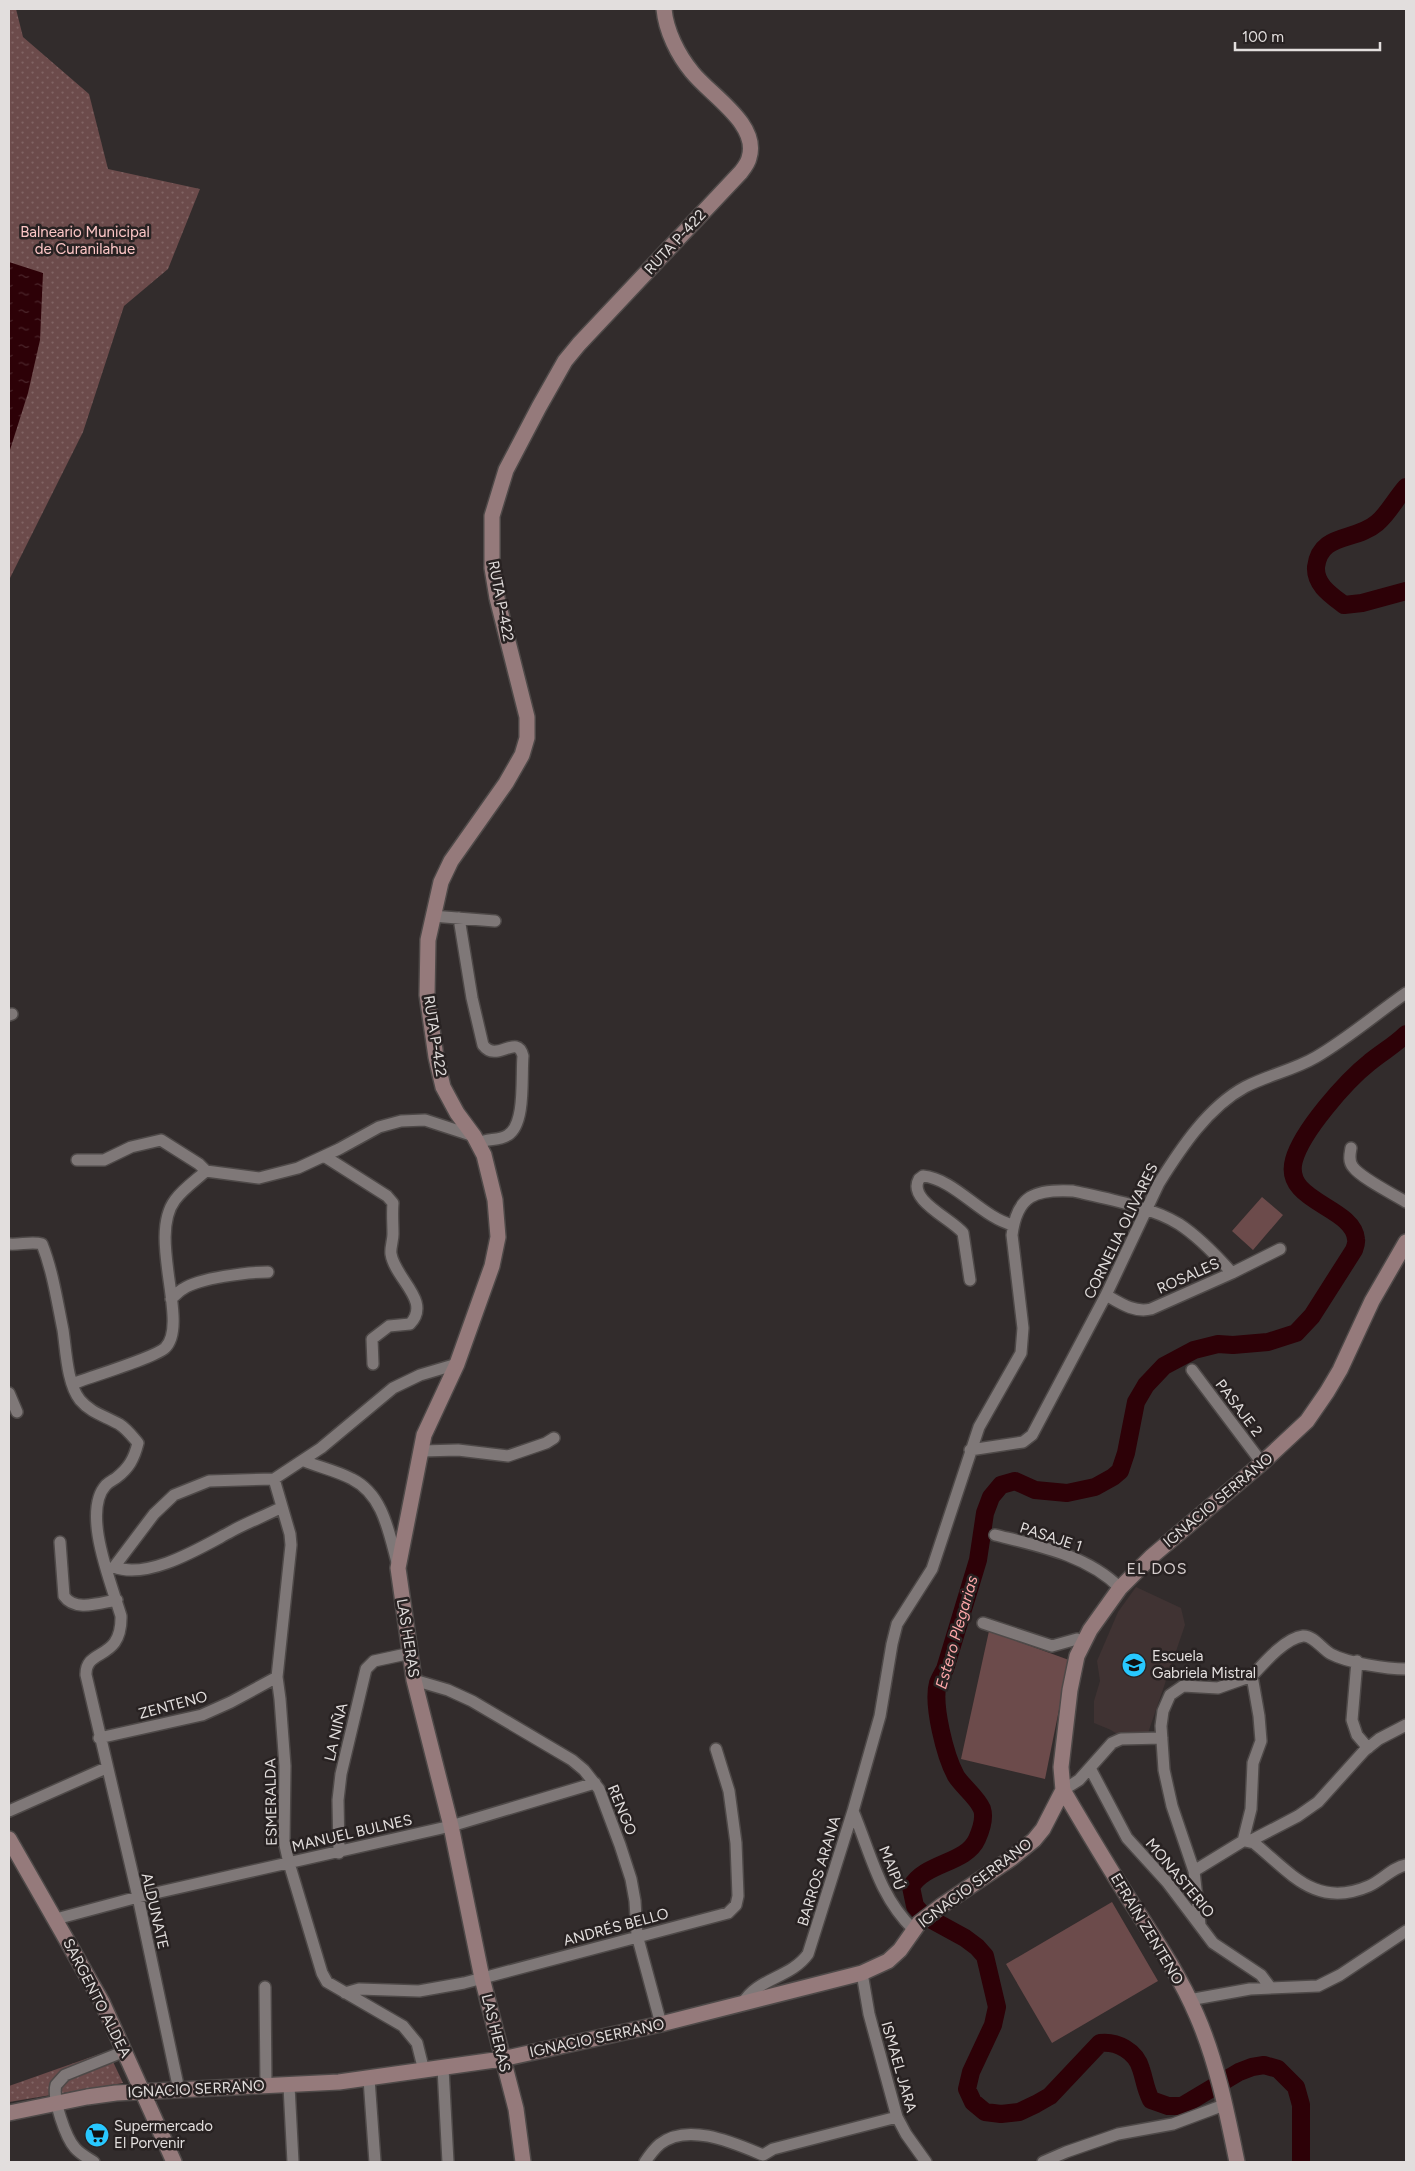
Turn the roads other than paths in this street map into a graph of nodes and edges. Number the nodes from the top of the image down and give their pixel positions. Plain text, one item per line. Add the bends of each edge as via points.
1 (664, 9) edge
2 (432, 916) junction
3 (459, 918) junction
4 (495, 921) dead end
5 (1406, 993) edge
6 (473, 1134) junction
7 (1351, 1148) dead end
8 (324, 1156) junction
9 (77, 1160) dead end
10 (206, 1171) junction
11 (1406, 1202) edge
12 (1145, 1210) junction
13 (1014, 1225) junction
14 (1406, 1242) edge
15 (9, 1244) edge
16 (1280, 1249) dead end
17 (268, 1272) dead end
18 (1232, 1274) junction
19 (970, 1280) dead end
20 (1106, 1296) junction
21 (171, 1299) junction
22 (373, 1364) dead end
23 (457, 1364) junction
24 (1192, 1370) dead end
25 (72, 1384) junction
26 (9, 1393) edge
27 (16, 1412) dead end
28 (554, 1438) dead end
29 (970, 1450) junction
30 (422, 1451) junction
31 (304, 1461) junction
32 (1262, 1463) junction
33 (274, 1479) junction
34 (282, 1507) junction
35 (995, 1535) dead end
36 (60, 1542) dead end
37 (111, 1568) junction
38 (398, 1568) junction
39 (1120, 1588) junction
40 (116, 1600) junction
41 (984, 1623) dead end
42 (1083, 1643) junction
43 (411, 1653) junction
44 (1357, 1661) junction
45 (1406, 1669) edge
46 (1252, 1676) junction
47 (277, 1677) junction
48 (414, 1680) junction
49 (1406, 1724) edge
50 (99, 1738) junction
51 (1162, 1738) junction
52 (1368, 1748) junction
53 (716, 1749) dead end
54 (106, 1768) junction
55 (1090, 1768) junction
56 (595, 1783) junction
57 (1063, 1790) junction
58 (853, 1810) junction
59 (9, 1811) edge
60 (450, 1826) junction
61 (9, 1839) edge
62 (1247, 1841) junction
63 (339, 1853) junction
64 (289, 1863) junction
65 (1406, 1865) edge
66 (1194, 1871) junction
67 (138, 1898) junction
68 (56, 1920) junction
69 (916, 1926) junction
70 (1200, 1926) junction
71 (1406, 1931) edge
72 (637, 1936) junction
73 (862, 1973) junction
74 (482, 1978) junction
75 (1270, 1987) junction
76 (266, 1988) dead end
77 (345, 1993) junction
78 (1189, 2000) junction
79 (743, 2003) junction
80 (661, 2024) junction
81 (125, 2051) junction
82 (502, 2059) junction
83 (442, 2068) junction
84 (424, 2071) junction
85 (369, 2079) junction
86 (266, 2086) junction
87 (289, 2086) junction
88 (179, 2090) junction
89 (144, 2091) junction
90 (57, 2103) junction
91 (1224, 2105) junction
92 (9, 2113) edge
93 (897, 2117) junction
94 (764, 2158) edge
95 (94, 2162) edge
96 (174, 2162) edge
97 (293, 2162) edge
98 (375, 2162) edge
99 (448, 2162) edge
100 (523, 2162) edge
101 (645, 2162) edge
102 (926, 2162) edge
103 (1043, 2162) edge
104 (1237, 2162) edge

1 - 2 street, RUTA P-422 via 670,33 692,72 746,128 751,143 749,158 741,172 574,349 506,470 492,516 492,568 527,717 527,738 522,755 506,783 451,861 441,882
2 - 3 street
2 - 6 street, RUTA P-422 via 427,995 430,1028 443,1087
3 - 4 street
3 - 6 street via 483,1045 495,1052 516,1047 523,1056 516,1128 504,1138 486,1139
5 - 12 street, CORNELIA OLIVARES via 1315,1058 1247,1086 1224,1101 1170,1166
6 - 8 street via 425,1120 401,1121 380,1127
6 - 23 street, LAS HERAS via 491,1179 498,1237 492,1266
7 - 11 street via 1349,1158 1352,1166
8 - 10 street via 298,1168 259,1178
8 - 22 street via 393,1203 391,1253 398,1273 418,1306 416,1318 410,1324 389,1326 372,1340
9 - 10 street via 104,1160 131,1146 161,1140
10 - 21 street via 174,1200 168,1218 165,1262
12 - 13 street via 1058,1190 1029,1196 1018,1210
12 - 18 street via 1185,1228
12 - 20 street, CORNELIA OLIVARES
13 - 19 street via 1000,1220 934,1178 923,1176 919,1179 917,1190 921,1198 963,1234
13 - 29 street, BARROS ARANA via 1022,1347 1019,1359 984,1415
14 - 32 street, IGNACIO SERRANO via 1372,1301 1328,1392 1296,1433
15 - 25 street via 42,1244 50,1265
16 - 18 street, ROSALES
17 - 21 street via 248,1272 195,1283
18 - 20 street, ROSALES via 1146,1310 1133,1309
20 - 29 street, CORNELIA OLIVARES via 1032,1435 1023,1442
21 - 25 street via 173,1334 164,1350
23 - 30 street, LAS HERAS via 424,1435
23 - 31 street via 393,1388
24 - 32 street, PASAJE 2
25 - 37 street via 79,1399 98,1415 118,1424 138,1443 135,1457 127,1469 106,1485 99,1499 96,1523 103,1558
26 - 27 street
28 - 30 street via 508,1456 458,1450
29 - 58 street, BARROS ARANA via 932,1569 897,1624 880,1716
30 - 38 street, LAS HERAS
31 - 33 street
31 - 38 street via 352,1479 372,1494 383,1512
32 - 39 street, IGNACIO SERRANO via 1175,1535
33 - 34 street, ESMERALDA
33 - 37 street via 209,1481 174,1495 154,1514
34 - 37 street via 194,1552 162,1564 124,1571
34 - 47 street, ESMERALDA via 291,1545
35 - 39 street, PASAJE 1 via 1066,1555 1091,1567
36 - 40 street via 64,1596 68,1602 75,1606
37 - 40 street
38 - 43 street, LAS HERAS
39 - 42 street, IGNACIO SERRANO
40 - 50 street, ALDUNATE via 121,1616 118,1638 112,1648 86,1666
41 - 42 street via 1052,1646 1077,1639
42 - 57 street, IGNACIO SERRANO via 1073,1671 1065,1719
43 - 48 street, LAS HERAS
43 - 63 street, LA NIÑA via 374,1660 366,1669 341,1774
44 - 45 street
44 - 46 street via 1331,1654 1311,1638 1303,1636 1287,1643
44 - 52 street via 1352,1720 1357,1735
46 - 51 street via 1218,1688 1183,1686 1170,1695 1163,1711
46 - 62 street via 1261,1741 1253,1763
47 - 50 street, ZENTENO via 202,1715
47 - 64 street, ESMERALDA via 285,1766 283,1829
48 - 56 street, RENGO via 448,1690 489,1710 572,1760
48 - 60 street, LAS HERAS
49 - 52 street
50 - 54 street, ALDUNATE
51 - 55 street via 1120,1739 1107,1748
51 - 66 street via 1168,1791
52 - 62 street via 1318,1802 1298,1816
53 - 72 street, ANDRÉS BELLO via 734,1816 736,1905 718,1917
54 - 59 street
54 - 67 street, ALDUNATE
55 - 57 street
55 - 70 street, MONASTERIO via 1127,1838 1167,1882
56 - 60 street, MANUEL BULNES
56 - 72 street, RENGO via 631,1879
57 - 69 street, IGNACIO SERRANO via 1052,1814 1034,1840
57 - 78 street, EFRAÍN ZENTENO via 1173,1966
58 - 69 street, MAIPÚ via 885,1894 898,1914
58 - 79 street, BARROS ARANA via 808,1954 794,1969 754,1990
60 - 63 street, MANUEL BULNES
60 - 74 street, LAS HERAS
61 - 68 street, SARGENTO ALDEA
62 - 65 street via 1297,1881 1324,1893 1354,1891 1369,1886
62 - 66 street
63 - 64 street, MANUEL BULNES
64 - 67 street, MANUEL BULNES
64 - 77 street, ESMERALDA via 322,1973 330,1985
66 - 70 street
67 - 68 street, MANUEL BULNES
67 - 88 street, ALDUNATE
68 - 81 street, SARGENTO ALDEA
69 - 73 street, IGNACIO SERRANO via 888,1961
70 - 75 street, MONASTERIO via 1213,1943 1261,1975
71 - 75 street via 1326,1984
72 - 74 street, ANDRÉS BELLO
72 - 80 street, RENGO
73 - 79 street, IGNACIO SERRANO
73 - 93 street, ISMAEL JARA via 868,2014
74 - 77 street, ANDRÉS BELLO via 419,1991 359,1989
74 - 82 street, LAS HERAS
75 - 78 street
76 - 86 street
77 - 84 street, ESMERALDA via 398,2022 408,2031 419,2048
78 - 91 street, EFRAÍN ZENTENO via 1217,2071
79 - 80 street, IGNACIO SERRANO
80 - 82 street, IGNACIO SERRANO
81 - 89 street, SARGENTO ALDEA
81 - 90 street via 61,2078 54,2090
82 - 83 street, IGNACIO SERRANO
82 - 100 street, LAS HERAS via 519,2124
83 - 84 street, IGNACIO SERRANO
83 - 99 street
84 - 85 street, IGNACIO SERRANO
85 - 87 street, IGNACIO SERRANO
85 - 98 street
86 - 87 street, IGNACIO SERRANO
86 - 88 street, IGNACIO SERRANO
87 - 97 street
88 - 89 street, IGNACIO SERRANO
89 - 90 street, IGNACIO SERRANO
89 - 96 street, SARGENTO ALDEA
90 - 92 street, IGNACIO SERRANO
90 - 95 street via 71,2143
91 - 103 street via 1173,2124 1118,2134
91 - 104 street, EFRAÍN ZENTENO
93 - 94 street via 772,2149
93 - 102 street, ISMAEL JARA
94 - 101 street via 721,2138 682,2135 660,2144

